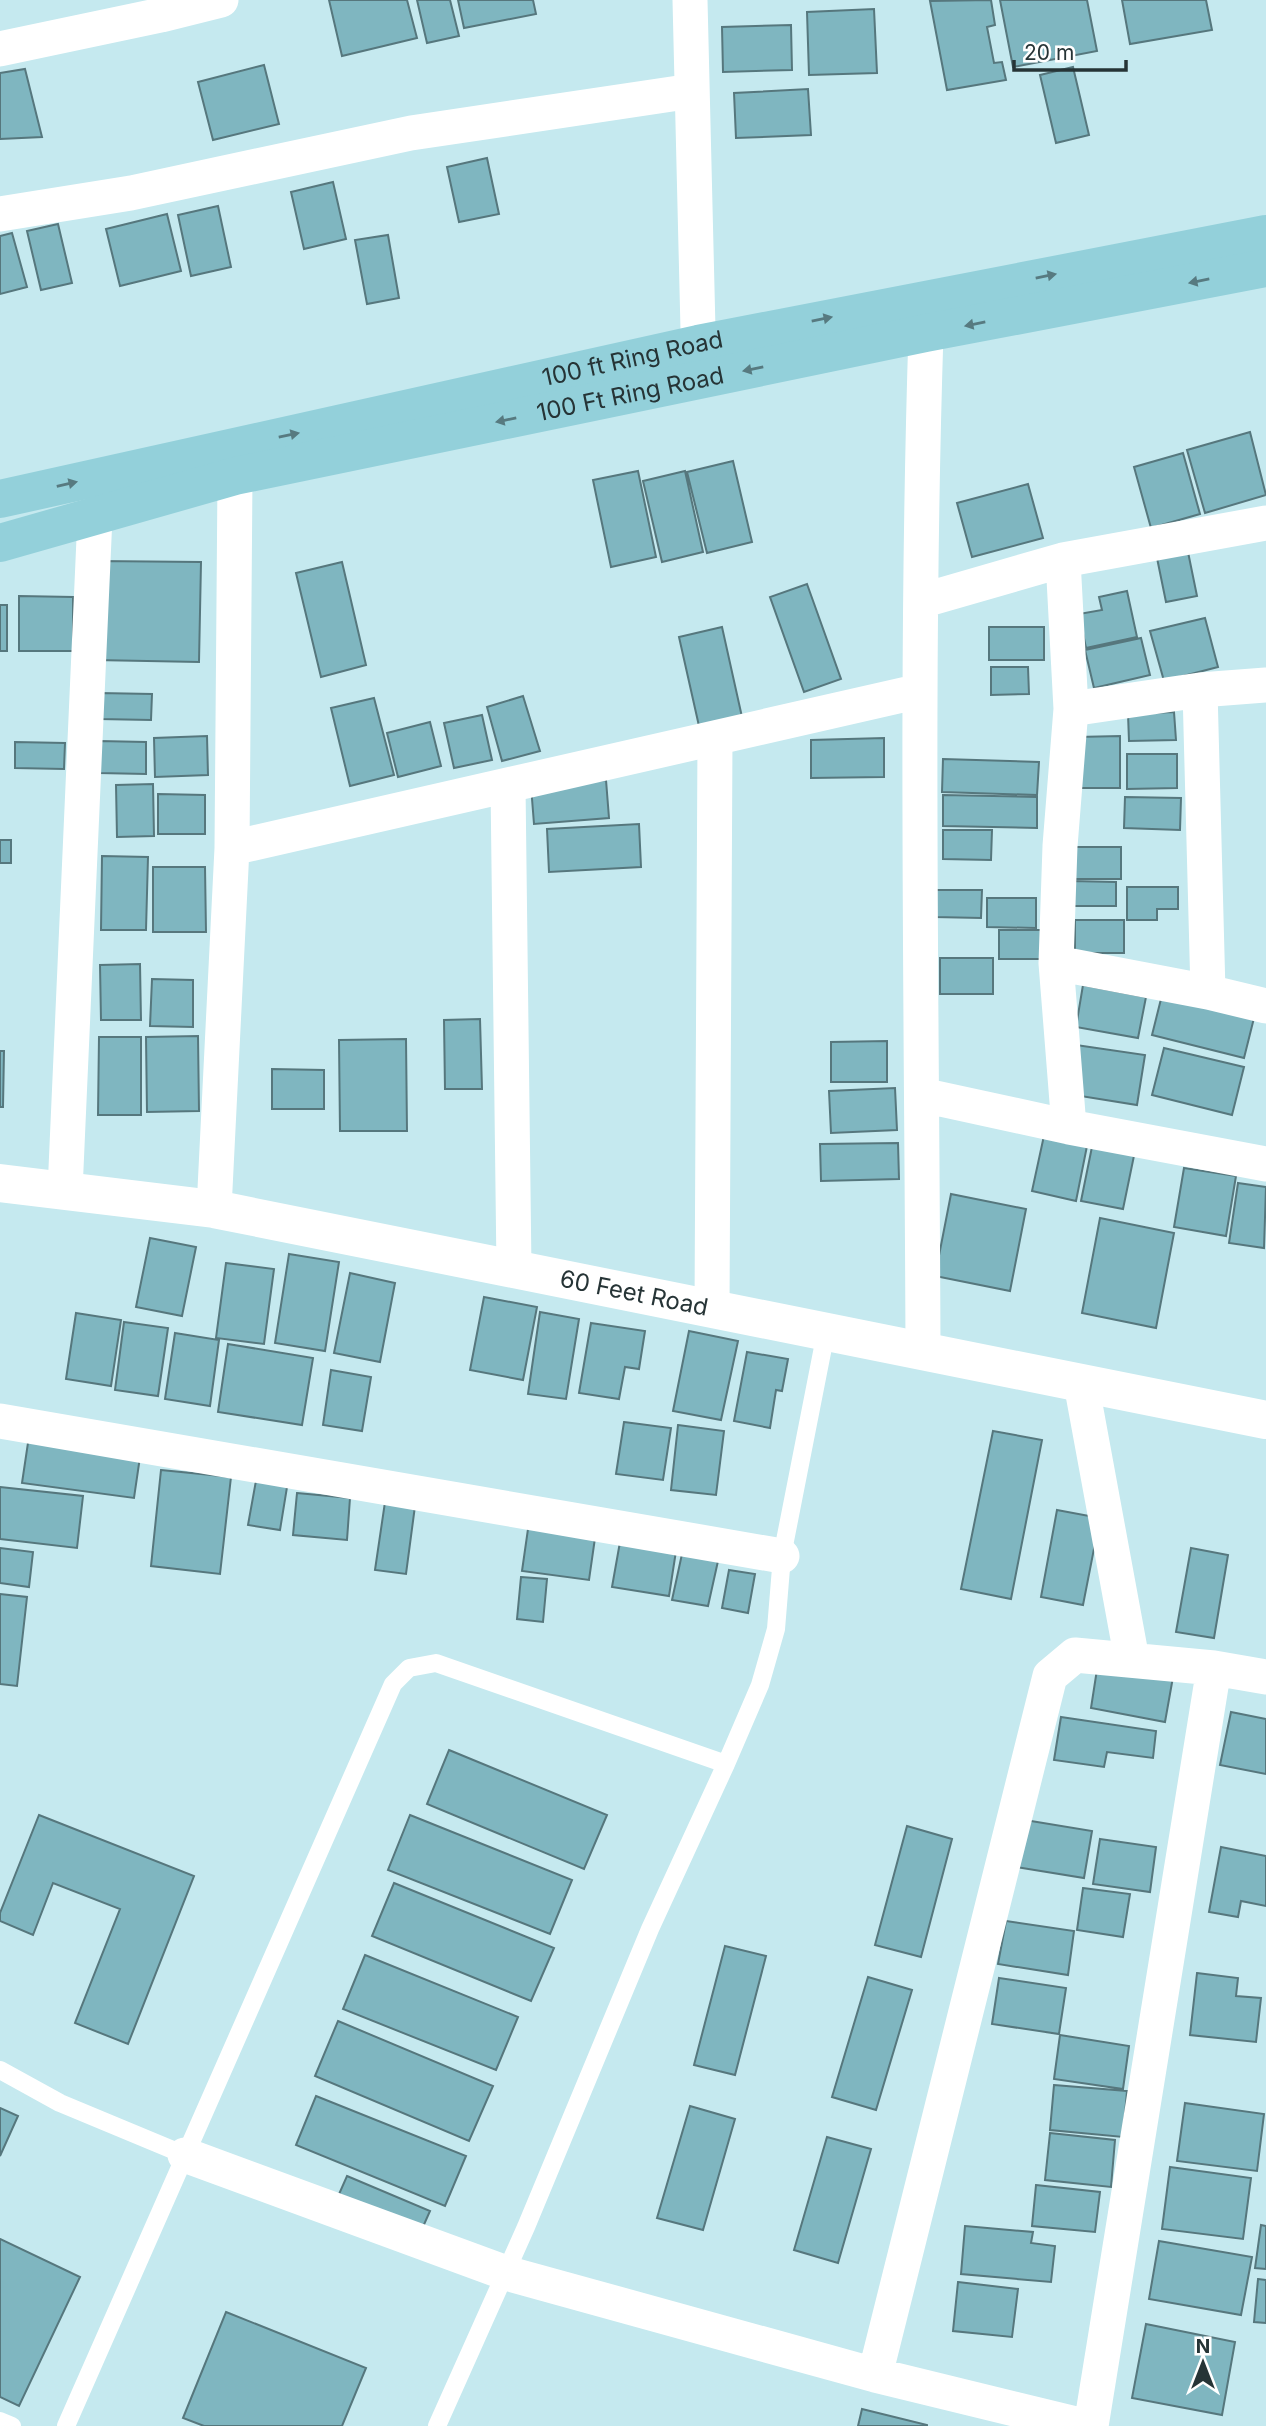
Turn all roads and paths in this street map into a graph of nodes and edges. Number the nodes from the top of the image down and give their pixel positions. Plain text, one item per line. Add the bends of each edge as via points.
1 (221, 0) edge
2 (690, 0) edge
3 (160, 8) edge
4 (0, 48) edge
5 (692, 91) junction
6 (0, 214) edge
7 (1266, 234) edge
8 (1266, 268) edge
9 (926, 333) junction
10 (699, 362) junction
11 (235, 476) junction
12 (0, 499) edge
13 (95, 516) junction
14 (1266, 523) edge
15 (0, 544) edge
16 (1063, 560) junction
17 (921, 601) junction
18 (1266, 685) edge
19 (1200, 690) junction
20 (920, 691) junction
21 (1071, 709) junction
22 (715, 738) junction
23 (508, 785) junction
24 (232, 848) junction
25 (1056, 963) junction
26 (1208, 992) junction
27 (1266, 1006) edge
28 (922, 1095) junction
29 (1069, 1127) junction
30 (1266, 1164) edge
31 (0, 1183) edge
32 (65, 1191) junction
33 (214, 1209) junction
34 (514, 1270) junction
35 (712, 1309) junction
36 (826, 1332) junction
37 (923, 1352) junction
38 (1081, 1383) junction
39 (1266, 1420) edge
40 (0, 1421) edge
41 (782, 1556) junction
42 (1132, 1660) junction
43 (1214, 1668) junction
44 (1266, 1677) edge
45 (726, 1764) junction
46 (0, 2070) edge
47 (185, 2155) junction
48 (506, 2273) junction
49 (874, 2375) junction
50 (0, 2421) edge
51 (12, 2426) edge
52 (66, 2426) edge
53 (438, 2426) edge
54 (1084, 2426) edge
55 (1091, 2426) edge

1 - 3 street
2 - 5 street
3 - 4 street
5 - 6 street via 411,133 131,193
5 - 10 street
10 -> 7 main road, 100 ft Ring Road
8 -> 9 main road, 100 Ft Ring Road
9 -> 10 main road, 100 Ft Ring Road
9 - 17 street
10 -> 11 main road, 100 Ft Ring Road
12 -> 10 main road, 100 ft Ring Road
11 - 13 main road, 100 Ft Ring Road
11 - 24 street
13 - 15 main road, 100 Ft Ring Road
13 - 32 street
14 - 16 street
16 - 17 street
16 - 21 street
17 - 20 street
18 - 19 street
19 - 21 street
19 - 26 street
20 - 22 street
20 - 28 street
21 - 25 street
22 - 23 street
22 - 35 street
23 - 24 street
23 - 34 street
24 - 33 street
25 - 26 street
25 - 29 street
26 - 27 street
28 - 29 street
28 - 37 street
29 - 30 street
31 - 32 street, 60 Feet Road
32 - 33 street, 60 Feet Road
33 - 34 street, 60 Feet Road
34 - 35 street, 60 Feet Road
35 - 36 street, 60 Feet Road
36 - 37 street, 60 Feet Road
36 - 41 lane
37 - 38 street, 60 Feet Road
38 - 39 street, 60 Feet Road
38 - 42 street
40 - 41 street
41 - 45 lane via 776,1629 760,1685
42 - 43 street
42 - 49 street via 1075,1655 1050,1676
43 - 44 street
43 - 55 street
45 - 47 lane via 436,1663 409,1668 393,1684
45 - 48 lane via 650,1929
46 - 47 lane via 60,2103
47 - 48 street
47 - 52 lane
48 - 49 street
48 - 53 lane
49 - 54 street
50 - 51 lane

